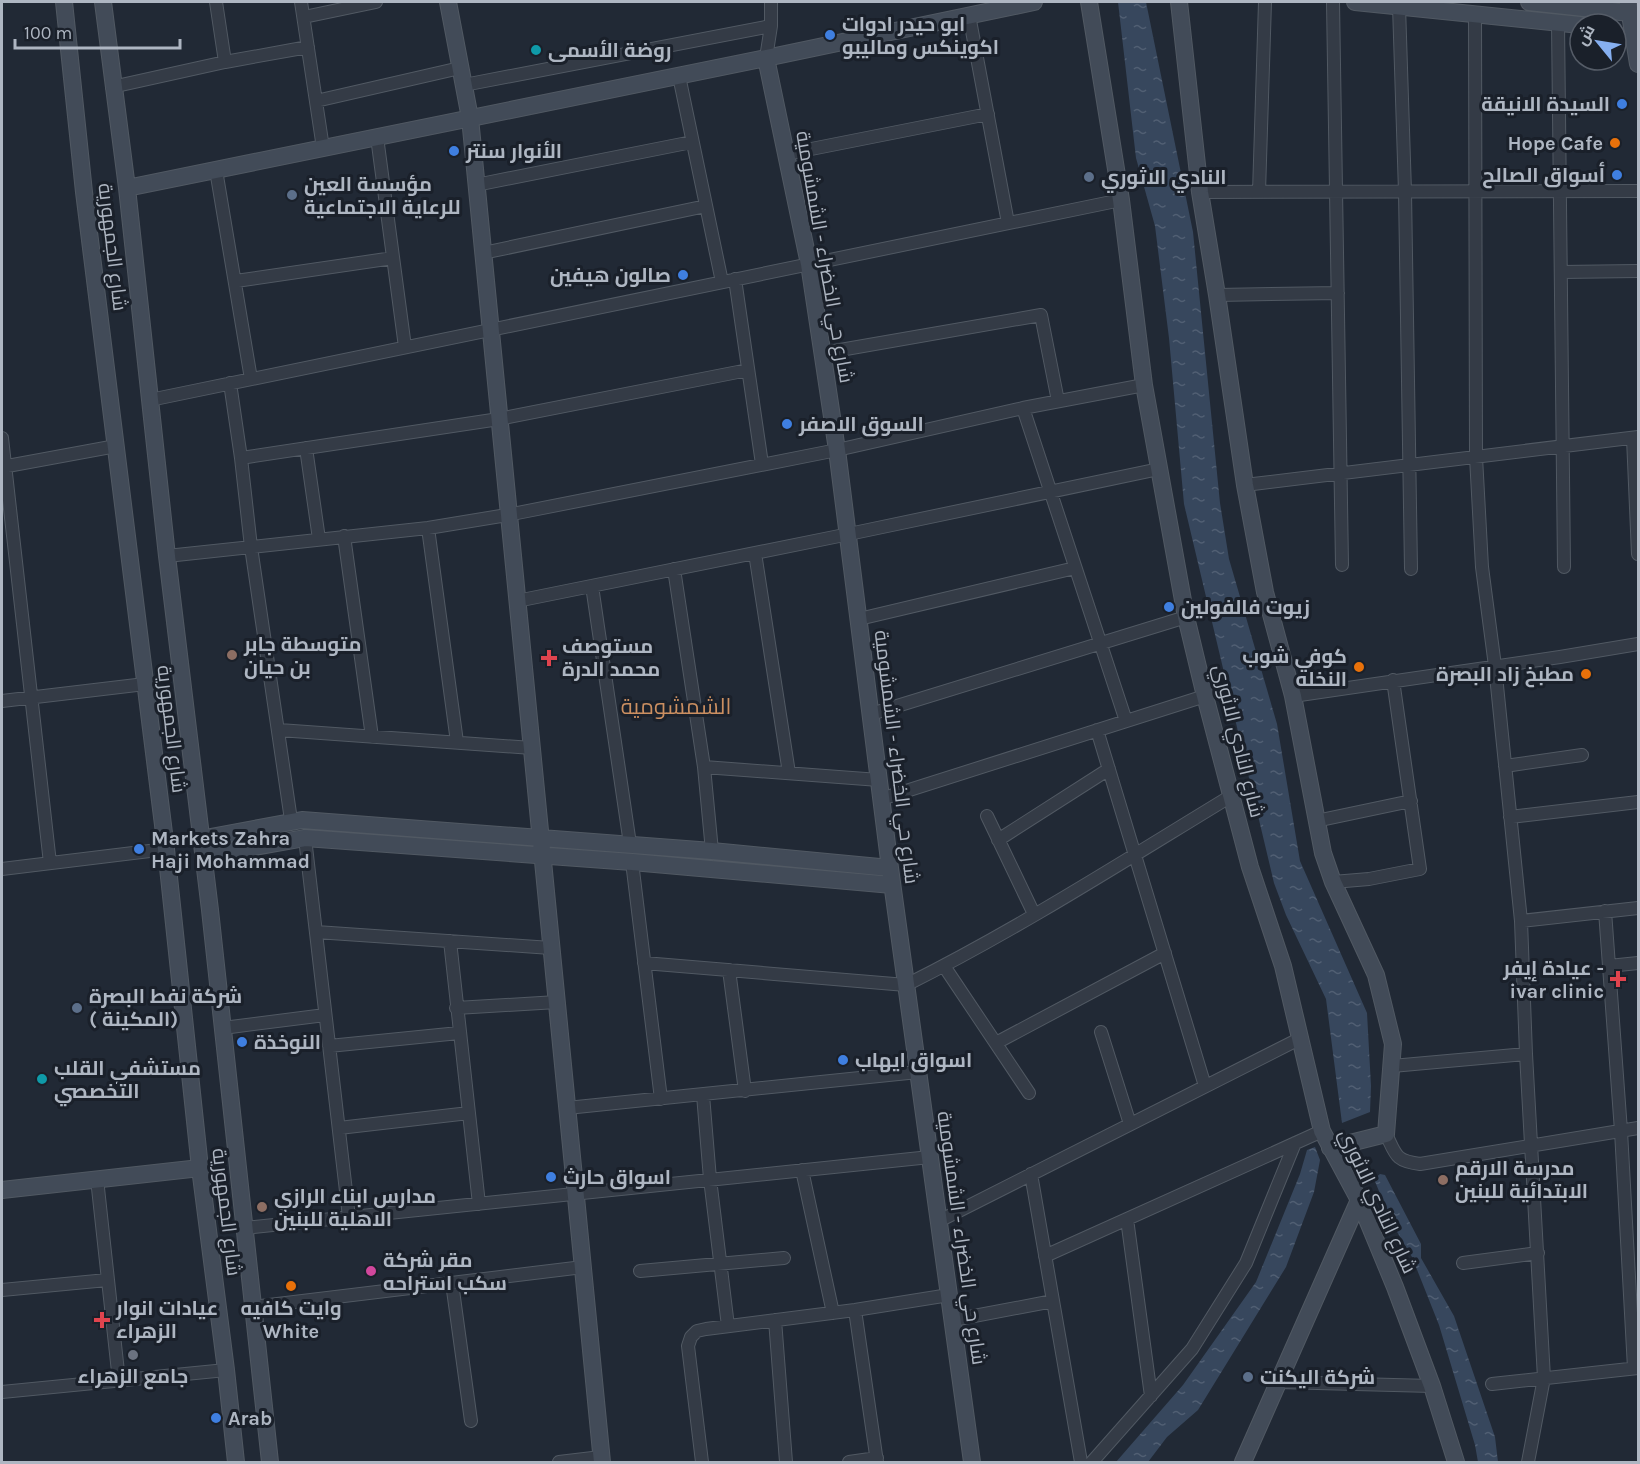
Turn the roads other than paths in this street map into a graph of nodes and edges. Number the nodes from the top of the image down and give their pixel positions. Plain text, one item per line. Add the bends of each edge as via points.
1 (64, 2) edge
2 (103, 2) edge
3 (216, 2) edge
4 (301, 2) edge
5 (376, 2) edge
6 (448, 2) edge
7 (771, 2) edge
8 (1034, 2) edge
9 (1089, 2) edge
10 (1179, 2) edge
11 (1265, 2) edge
12 (1333, 2) edge
13 (1355, 2) edge
14 (1529, 2) edge
15 (1399, 6) junction
16 (1629, 7) edge
17 (1484, 10) edge
18 (969, 15) junction
19 (304, 17) junction
20 (1558, 23) junction
21 (1568, 24) edge
22 (771, 26) junction
23 (1628, 30) edge
24 (1633, 31) junction
25 (308, 47) junction
26 (766, 58) junction
27 (225, 62) junction
28 (1638, 64) edge
29 (460, 68) junction
30 (679, 76) junction
31 (464, 85) junction
32 (112, 87) junction
33 (316, 101) junction
34 (988, 114) junction
35 (470, 118) junction
36 (377, 137) junction
37 (692, 142) junction
38 (323, 148) junction
39 (786, 154) junction
40 (216, 170) junction
41 (477, 185) junction
42 (127, 188) junction
43 (1638, 191) edge
44 (1200, 192) junction
45 (1259, 192) junction
46 (1336, 192) junction
47 (1405, 192) junction
48 (1474, 192) junction
49 (1560, 192) junction
50 (1121, 200) junction
51 (706, 206) junction
52 (1008, 223) junction
53 (483, 254) junction
54 (393, 258) junction
55 (809, 264) junction
56 (1561, 272) junction
57 (1638, 272) edge
58 (735, 279) junction
59 (236, 281) junction
60 (722, 282) junction
61 (1338, 293) junction
62 (1217, 295) junction
63 (491, 330) junction
64 (405, 347) junction
65 (823, 353) junction
66 (748, 370) junction
67 (251, 379) junction
68 (230, 383) junction
69 (1144, 385) junction
70 (150, 400) junction
71 (1058, 401) junction
72 (1023, 408) junction
73 (500, 419) junction
74 (2, 438) edge
75 (1636, 438) edge
76 (117, 446) junction
77 (1563, 446) junction
78 (306, 448) junction
79 (837, 450) junction
80 (1476, 457) junction
81 (241, 458) junction
82 (762, 464) junction
83 (1408, 465) junction
84 (3, 466) edge
85 (1159, 469) junction
86 (1340, 474) junction
87 (1245, 485) junction
88 (1050, 492) junction
89 (507, 515) junction
90 (428, 528) junction
91 (849, 534) junction
92 (344, 536) junction
93 (319, 539) junction
94 (251, 547) junction
95 (755, 553) junction
96 (1638, 554) edge
97 (166, 556) junction
98 (1342, 565) dead end
99 (1564, 567) dead end
100 (1075, 568) junction
101 (675, 569) junction
102 (1411, 569) dead end
103 (592, 586) junction
104 (517, 601) junction
105 (1186, 617) junction
106 (859, 619) junction
107 (1100, 643) junction
108 (1638, 644) edge
109 (1495, 666) junction
110 (1393, 680) junction
111 (145, 684) junction
112 (1205, 696) junction
113 (1293, 696) junction
114 (32, 699) junction
115 (2, 701) edge
116 (871, 714) junction
117 (1126, 721) junction
118 (279, 730) junction
119 (1097, 730) junction
120 (372, 737) junction
121 (457, 742) junction
122 (532, 748) junction
123 (1582, 755) dead end
124 (1505, 766) junction
125 (704, 767) junction
126 (1109, 769) junction
127 (789, 773) junction
128 (879, 780) junction
129 (1231, 796) junction
130 (881, 799) junction
131 (1411, 801) junction
132 (1638, 802) edge
133 (987, 816) dead end
134 (1510, 817) junction
135 (291, 820) junction
136 (1316, 821) junction
137 (305, 838) junction
138 (540, 838) junction
139 (201, 839) junction
140 (998, 840) junction
141 (630, 844) junction
142 (166, 849) junction
143 (712, 851) junction
144 (1135, 854) junction
145 (542, 855) junction
146 (203, 856) junction
147 (632, 862) junction
148 (50, 863) junction
149 (2, 869) edge
150 (891, 877) junction
151 (1333, 882) junction
152 (1638, 908) edge
153 (1605, 911) junction
154 (1034, 914) junction
155 (1521, 921) junction
156 (316, 932) junction
157 (450, 941) junction
158 (551, 948) junction
159 (1165, 953) junction
160 (644, 963) junction
161 (1638, 963) edge
162 (944, 966) junction
163 (1609, 966) junction
164 (729, 970) junction
165 (906, 985) junction
166 (557, 1002) junction
167 (456, 1008) junction
168 (326, 1015) junction
169 (223, 1028) junction
170 (1101, 1032) dead end
171 (459, 1033) junction
172 (1301, 1038) junction
173 (996, 1043) junction
174 (329, 1046) junction
175 (1526, 1054) junction
176 (1392, 1066) junction
177 (918, 1072) junction
178 (1205, 1086) junction
179 (745, 1090) junction
180 (1029, 1093) dead end
181 (703, 1095) junction
182 (661, 1099) junction
183 (567, 1108) junction
184 (469, 1113) junction
185 (1130, 1124) junction
186 (339, 1128) junction
187 (1638, 1128) edge
188 (1322, 1131) junction
189 (1621, 1131) junction
190 (1386, 1134) junction
191 (1295, 1143) junction
192 (1533, 1146) junction
193 (1330, 1148) junction
194 (930, 1157) junction
195 (200, 1168) junction
196 (802, 1170) junction
197 (1031, 1174) junction
198 (97, 1179) junction
199 (710, 1179) junction
200 (2, 1190) edge
201 (575, 1193) junction
202 (1359, 1200) junction
203 (479, 1204) junction
204 (349, 1217) junction
205 (1127, 1219) junction
206 (939, 1221) junction
207 (245, 1228) junction
208 (1538, 1253) junction
209 (1045, 1256) junction
210 (784, 1258) dead end
211 (1463, 1263) dead end
212 (720, 1264) junction
213 (583, 1267) junction
214 (640, 1271) dead end
215 (107, 1280) junction
216 (452, 1283) junction
217 (2, 1290) edge
218 (949, 1295) junction
219 (1053, 1301) junction
220 (253, 1307) junction
221 (855, 1310) junction
222 (833, 1313) junction
223 (775, 1320) junction
224 (953, 1320) junction
225 (728, 1326) junction
226 (1636, 1368) edge
227 (226, 1370) junction
228 (1544, 1378) junction
229 (119, 1380) junction
230 (1279, 1382) junction
231 (1492, 1384) dead end
232 (1432, 1386) junction
233 (2, 1392) edge
234 (1151, 1396) junction
235 (471, 1421) dead end
236 (602, 1460) edge
237 (877, 1460) edge
238 (234, 1462) edge
239 (270, 1462) edge
240 (559, 1462) edge
241 (702, 1462) edge
242 (786, 1462) edge
243 (849, 1462) edge
244 (972, 1462) edge
245 (1081, 1462) edge
246 (1092, 1462) edge
247 (1243, 1462) edge
248 (1456, 1462) edge
249 (1528, 1462) edge

1 - 76 street, شارع الجمهورية
2 - 32 street, شارع الجمهورية
3 - 27 street
4 - 19 street
5 - 19 street
6 - 29 street
7 - 22 street
8 - 18 street
9 - 50 street, شارع النادي الاثوري
10 - 44 street
11 - 45 street
12 - 46 street
13 - 15 street
14 - 16 street
15 - 17 street
15 - 47 street
16 - 24 street
17 - 20 street
17 - 48 street
18 - 26 street
18 - 34 street
19 - 25 street
20 - 21 street
20 - 49 street
22 - 26 street
22 - 31 street
23 - 24 street
24 - 28 street
25 - 27 street
25 - 33 street
26 - 30 street
26 - 39 street, شارع حي الخضراء - الشمشومية
27 - 32 street
29 - 31 street
29 - 33 street
30 - 35 street
30 - 37 street
31 - 35 street
32 - 42 street, شارع الجمهورية
33 - 38 street
34 - 39 street
34 - 52 street
35 - 36 street
35 - 41 street
36 - 38 street
36 - 54 street
37 - 41 street
37 - 51 street
38 - 40 street
39 - 55 street, شارع حي الخضراء - الشمشومية
40 - 42 street
40 - 59 street
41 - 53 street
42 - 70 street, شارع الجمهورية
43 - 49 street
44 - 45 street
44 - 62 street
45 - 46 street
46 - 47 street
46 - 61 street
47 - 48 street
47 - 83 street
48 - 49 street
48 - 80 street
49 - 56 street
50 - 52 street
50 - 69 street, شارع النادي الاثوري
51 - 53 street
51 - 60 street
52 - 55 street
53 - 63 street
54 - 59 street
54 - 64 street
55 - 58 street
55 - 65 street, شارع حي الخضراء - الشمشومية
56 - 57 street
56 - 77 street
58 - 60 street
58 - 66 street
59 - 67 street
60 - 63 street
61 - 62 street
61 - 86 street
62 - 87 street
63 - 64 street
63 - 73 street
64 - 67 street
65 - 71 street via 1041,315
65 - 79 street, شارع حي الخضراء - الشمشومية
66 - 73 street
66 - 82 street
67 - 68 street
68 - 70 street
68 - 81 street
69 - 71 street
69 - 85 street, شارع النادي الاثوري
70 - 97 street, شارع الجمهورية
71 - 72 street
72 - 79 street
72 - 88 street
73 - 78 street
73 - 89 street
74 - 84 street
75 - 77 street
75 - 96 street
76 - 84 street
76 - 111 street, شارع الجمهورية
77 - 80 street
77 - 99 street
78 - 81 street
78 - 93 street
79 - 82 street
79 - 91 street, شارع حي الخضراء - الشمشومية
80 - 83 street
80 - 109 street via 1482,567
81 - 94 street
82 - 89 street
83 - 86 street
83 - 102 street
84 - 114 street
85 - 88 street
85 - 105 street, شارع النادي الاثوري
86 - 87 street
86 - 98 street
87 - 113 street via 1265,592
88 - 91 street
88 - 100 street
89 - 90 street
89 - 104 street
90 - 92 street
90 - 121 street
91 - 95 street
91 - 106 street, شارع حي الخضراء - الشمشومية
92 - 93 street
92 - 120 street
93 - 94 street
94 - 97 street
94 - 118 street
95 - 101 street
95 - 127 street
97 - 139 street, شارع الجمهورية
100 - 106 street
100 - 107 street
101 - 103 street
101 - 125 street
103 - 104 street
103 - 141 street
104 - 122 street
105 - 107 street
105 - 112 street, شارع النادي الاثوري
106 - 116 street, شارع حي الخضراء - الشمشومية
107 - 116 street
107 - 117 street
108 - 109 street
109 - 110 street
109 - 124 street
110 - 113 street
110 - 131 street
111 - 114 street
111 - 142 street, شارع الجمهورية
112 - 117 street
112 - 129 street, شارع النادي الاثوري
113 - 136 street
114 - 115 street
114 - 148 street
116 - 128 street, شارع حي الخضراء - الشمشومية
117 - 119 street
118 - 120 street
118 - 135 street
119 - 126 street
119 - 130 street
120 - 121 street
121 - 122 street
122 - 138 street
123 - 124 street
124 - 134 street
125 - 127 street
125 - 143 street
126 - 140 street
126 - 144 street
127 - 128 street
128 - 130 street, شارع حي الخضراء - الشمشومية
129 - 144 street
129 - 172 street, شارع النادي الاثوري
130 - 150 street, شارع حي الخضراء - الشمشومية
131 - 136 street
131 - 151 street via 1420,869
132 - 134 street
133 - 140 street
134 - 155 street
135 - 138 street
135 - 139 street
136 - 151 street
137 - 145 street
137 - 146 street
137 - 156 street
138 - 141 street
138 - 145 street
139 - 146 street, شارع الجمهورية
140 - 154 street
141 - 143 street
142 - 148 street
142 - 195 street, شارع الجمهورية
143 - 150 street
144 - 154 street
144 - 159 street
145 - 147 street
145 - 158 street
146 - 169 street, شارع الجمهورية
147 - 150 street
147 - 160 street
148 - 149 street
150 - 165 street, شارع حي الخضراء - الشمشومية
151 - 176 street via 1376,975 1393,1044
152 - 153 street
153 - 155 street
153 - 163 street
154 - 162 street
155 - 175 street
156 - 157 street
156 - 168 street
157 - 158 street
157 - 167 street
158 - 166 street
159 - 173 street
159 - 178 street
160 - 164 street
160 - 182 street
161 - 163 street
162 - 165 street
162 - 173 street
163 - 189 street
164 - 165 street
164 - 179 street
165 - 177 street, شارع حي الخضراء - الشمشومية
166 - 167 street
166 - 183 street
167 - 171 street
168 - 169 street
168 - 174 street
169 - 207 street, شارع الجمهورية
170 - 185 street
171 - 174 street
171 - 184 street
172 - 178 street
172 - 188 street, شارع النادي الاثوري
173 - 180 street
174 - 186 street
175 - 176 street
175 - 192 street
176 - 190 street
177 - 179 street
177 - 194 street, شارع حي الخضراء - الشمشومية
178 - 185 street
179 - 181 street
181 - 182 street
181 - 199 street
182 - 183 street
183 - 201 street
184 - 186 street
184 - 203 street
185 - 197 street
186 - 204 street
187 - 189 street
188 - 191 street
188 - 193 street, شارع النادي الاثوري
189 - 192 street
189 - 226 street
190 - 192 street via 1395,1154 1404,1162 1420,1164
190 - 193 street
191 - 205 street
191 - 234 street via 1246,1263 1192,1349
192 - 208 street
193 - 202 street, شارع النادي الاثوري
194 - 196 street
194 - 206 street, شارع حي الخضراء - الشمشومية
195 - 198 street
195 - 227 street, شارع الجمهورية
196 - 199 street
196 - 222 street
197 - 206 street
197 - 209 street
198 - 200 street
198 - 215 street
199 - 201 street
199 - 212 street
201 - 203 street
201 - 213 street
202 - 230 street
202 - 232 street, شارع النادي الاثوري
203 - 204 street
204 - 207 street
205 - 209 street
205 - 234 street
206 - 218 street, شارع حي الخضراء - الشمشومية
207 - 220 street, شارع الجمهورية
208 - 211 street
208 - 228 street
209 - 219 street
210 - 212 street
212 - 214 street
212 - 225 street
213 - 216 street
213 - 236 street
215 - 217 street
215 - 229 street
216 - 220 street
216 - 235 street
218 - 221 street
218 - 224 street, شارع حي الخضراء - الشمشومية
219 - 224 street
219 - 245 street
220 - 239 street, شارع الجمهورية
221 - 222 street
221 - 237 street
222 - 223 street
223 - 225 street
223 - 242 street
224 - 244 street, شارع حي الخضراء - الشمشومية
225 - 241 street via 698,1331 688,1346
226 - 228 street
227 - 229 street
227 - 238 street, شارع الجمهورية
228 - 231 street
228 - 249 street
229 - 233 street
230 - 232 street
230 - 247 street
232 - 248 street, شارع النادي الاثوري
234 - 246 street
236 - 240 street
237 - 243 street

